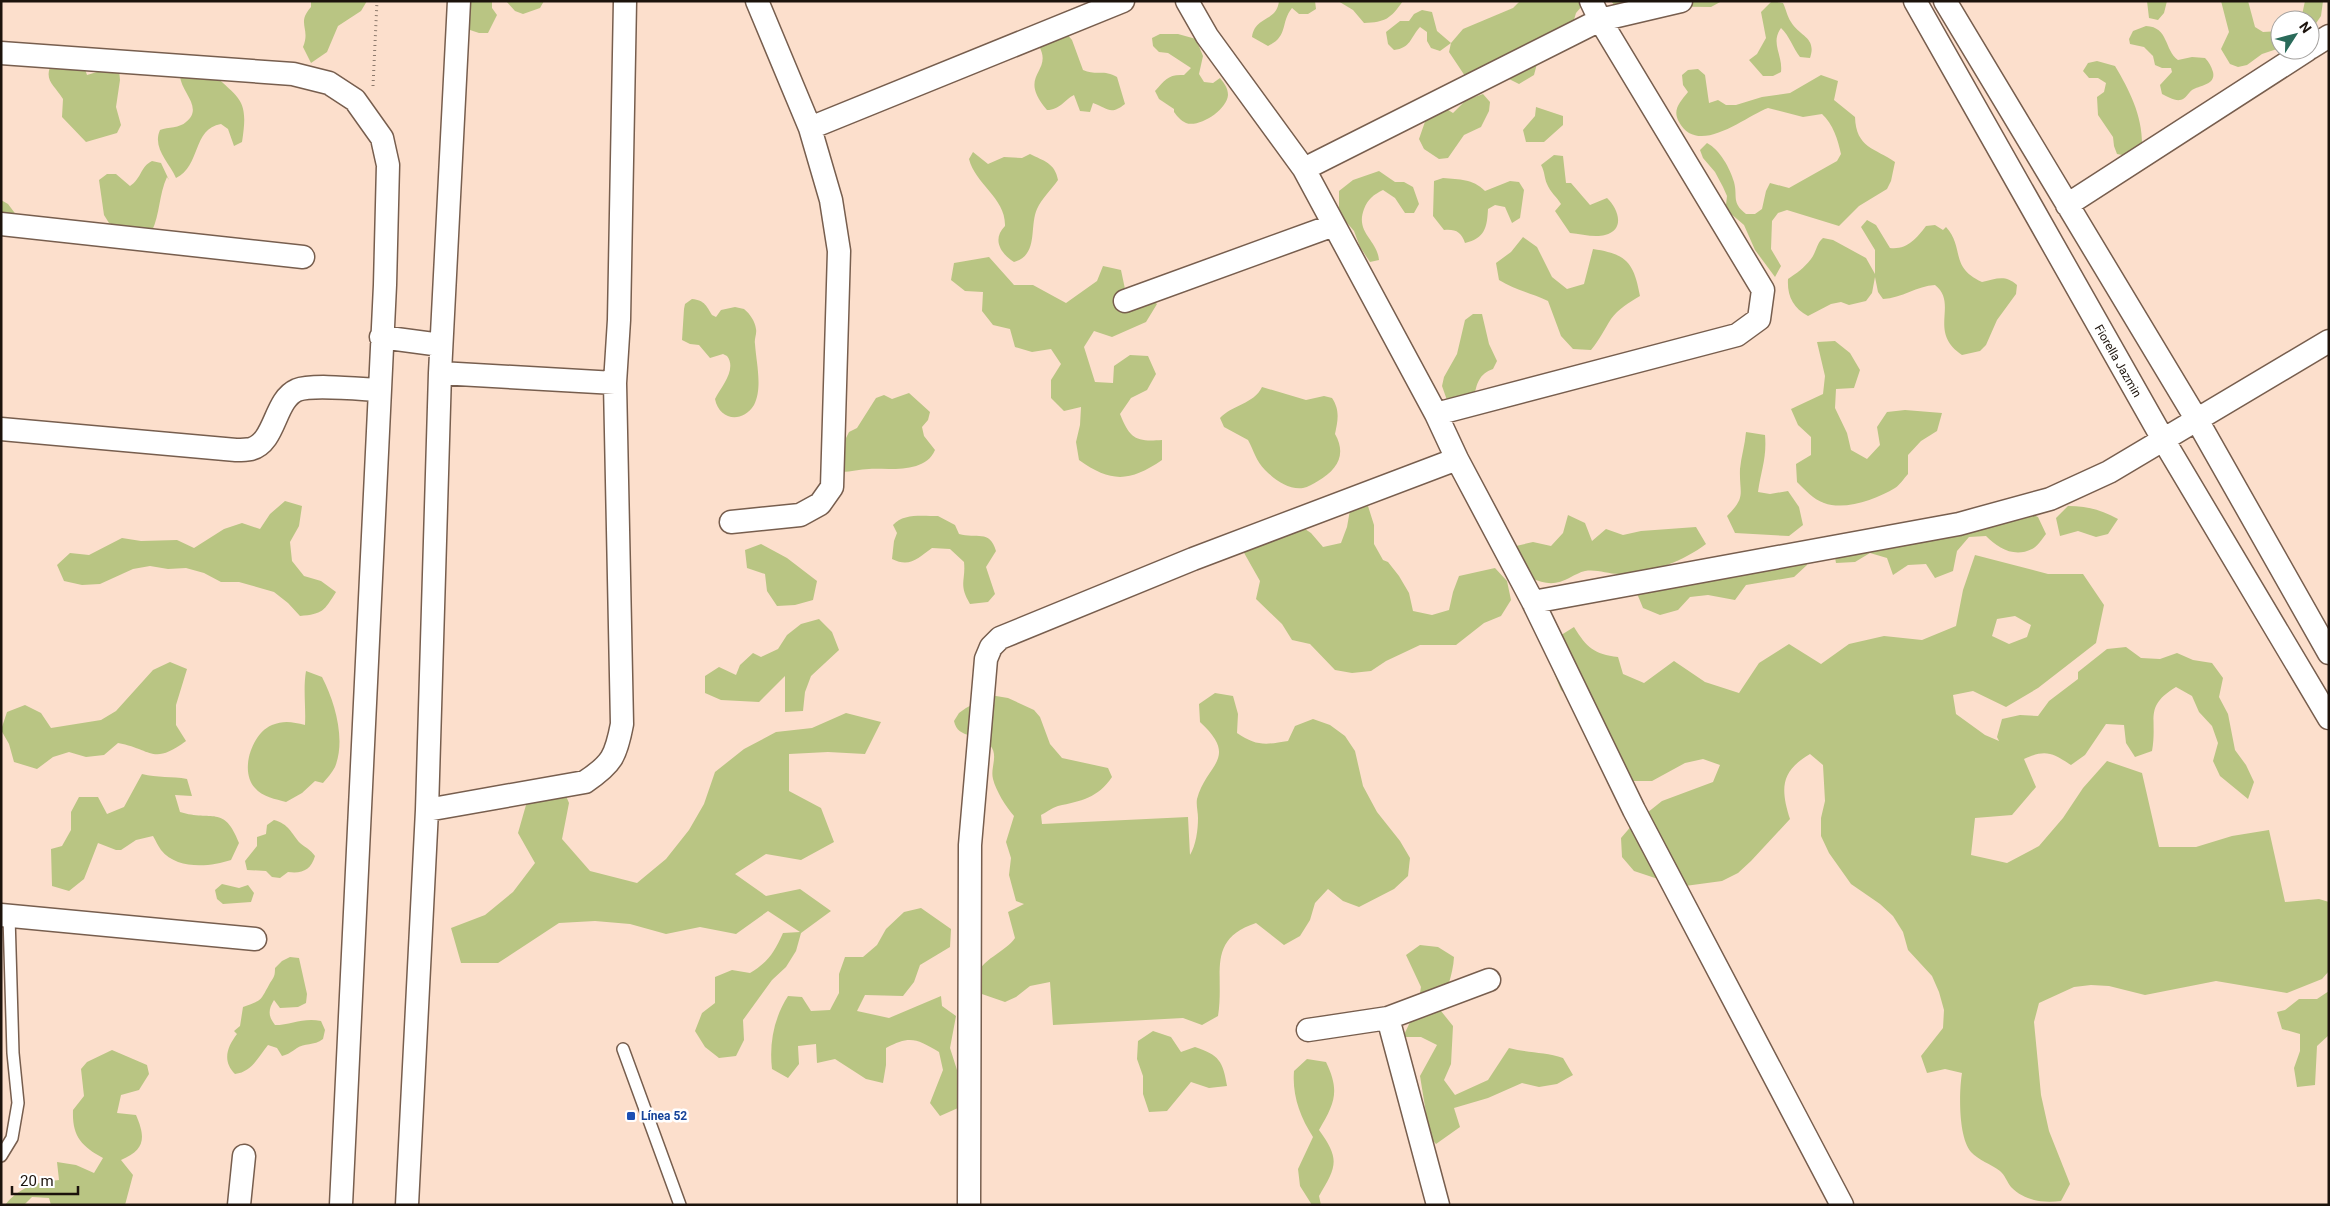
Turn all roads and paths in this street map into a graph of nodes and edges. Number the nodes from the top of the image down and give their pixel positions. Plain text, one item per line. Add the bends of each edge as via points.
1 (377, 1) edge
2 (459, 1) edge
3 (624, 1) edge
4 (757, 1) edge
5 (1123, 1) edge
6 (1187, 1) edge
7 (1681, 1) edge
8 (1915, 1) edge
9 (1945, 1) edge
10 (1596, 11) edge
11 (1, 53) edge
12 (2292, 60) edge
13 (371, 121) junction
14 (810, 128) junction
15 (1304, 169) junction
16 (2067, 205) junction
17 (1, 224) edge
18 (1334, 225) junction
19 (303, 257) dead end
20 (1125, 300) dead end
21 (381, 337) junction
22 (2329, 341) edge
23 (441, 345) junction
24 (440, 373) junction
25 (615, 383) junction
26 (378, 390) junction
27 (1436, 414) junction
28 (2197, 420) junction
29 (1, 429) edge
30 (2164, 441) junction
31 (1457, 459) junction
32 (731, 522) dead end
33 (1533, 602) junction
34 (2325, 639) edge
35 (2329, 718) edge
36 (427, 810) junction
37 (5, 916) edge
38 (255, 939) dead end
39 (1489, 980) dead end
40 (1388, 1018) junction
41 (1308, 1030) dead end
42 (623, 1050) dead end
43 (1, 1156) edge
44 (244, 1156) dead end
45 (239, 1205) edge
46 (341, 1205) edge
47 (407, 1205) edge
48 (680, 1205) edge
49 (968, 1205) edge
50 (1438, 1205) edge
51 (1842, 1205) edge

1 - 13 path
2 - 23 street
3 - 25 street via 619,320
4 - 14 street
5 - 14 street
6 - 15 street via 1207,36
7 - 10 street
8 - 30 street, Fiorella Jazmin
9 - 16 street
10 - 15 street
10 - 27 street via 1763,290 1759,319 1736,335
11 - 13 street via 293,74 329,83 355,100
12 - 16 street
13 - 21 street via 382,138 388,165
14 - 32 street via 831,200 839,251 832,487 820,504 800,515
15 - 18 street
16 - 28 street
17 - 19 street
18 - 20 street
18 - 27 street
21 - 23 street
21 - 26 street
22 - 28 street
23 - 24 street
24 - 25 street
24 - 36 street
25 - 36 street via 622,724 617,750 604,769 585,782
26 - 29 street via 297,390 284,401 269,434 253,448 236,450
26 - 46 street
27 - 31 street
28 - 30 street
28 - 34 street
30 - 33 street via 2110,472 2050,500 1959,524
30 - 35 street, Fiorella Jazmin
31 - 33 street
31 - 49 street via 1193,559 1000,638 991,647 986,659 970,845
33 - 51 street via 1634,810
36 - 47 street
37 - 38 street
37 - 43 lane via 18,1103 12,1138
39 - 40 street
40 - 41 street
40 - 50 street
42 - 48 lane
44 - 45 street

